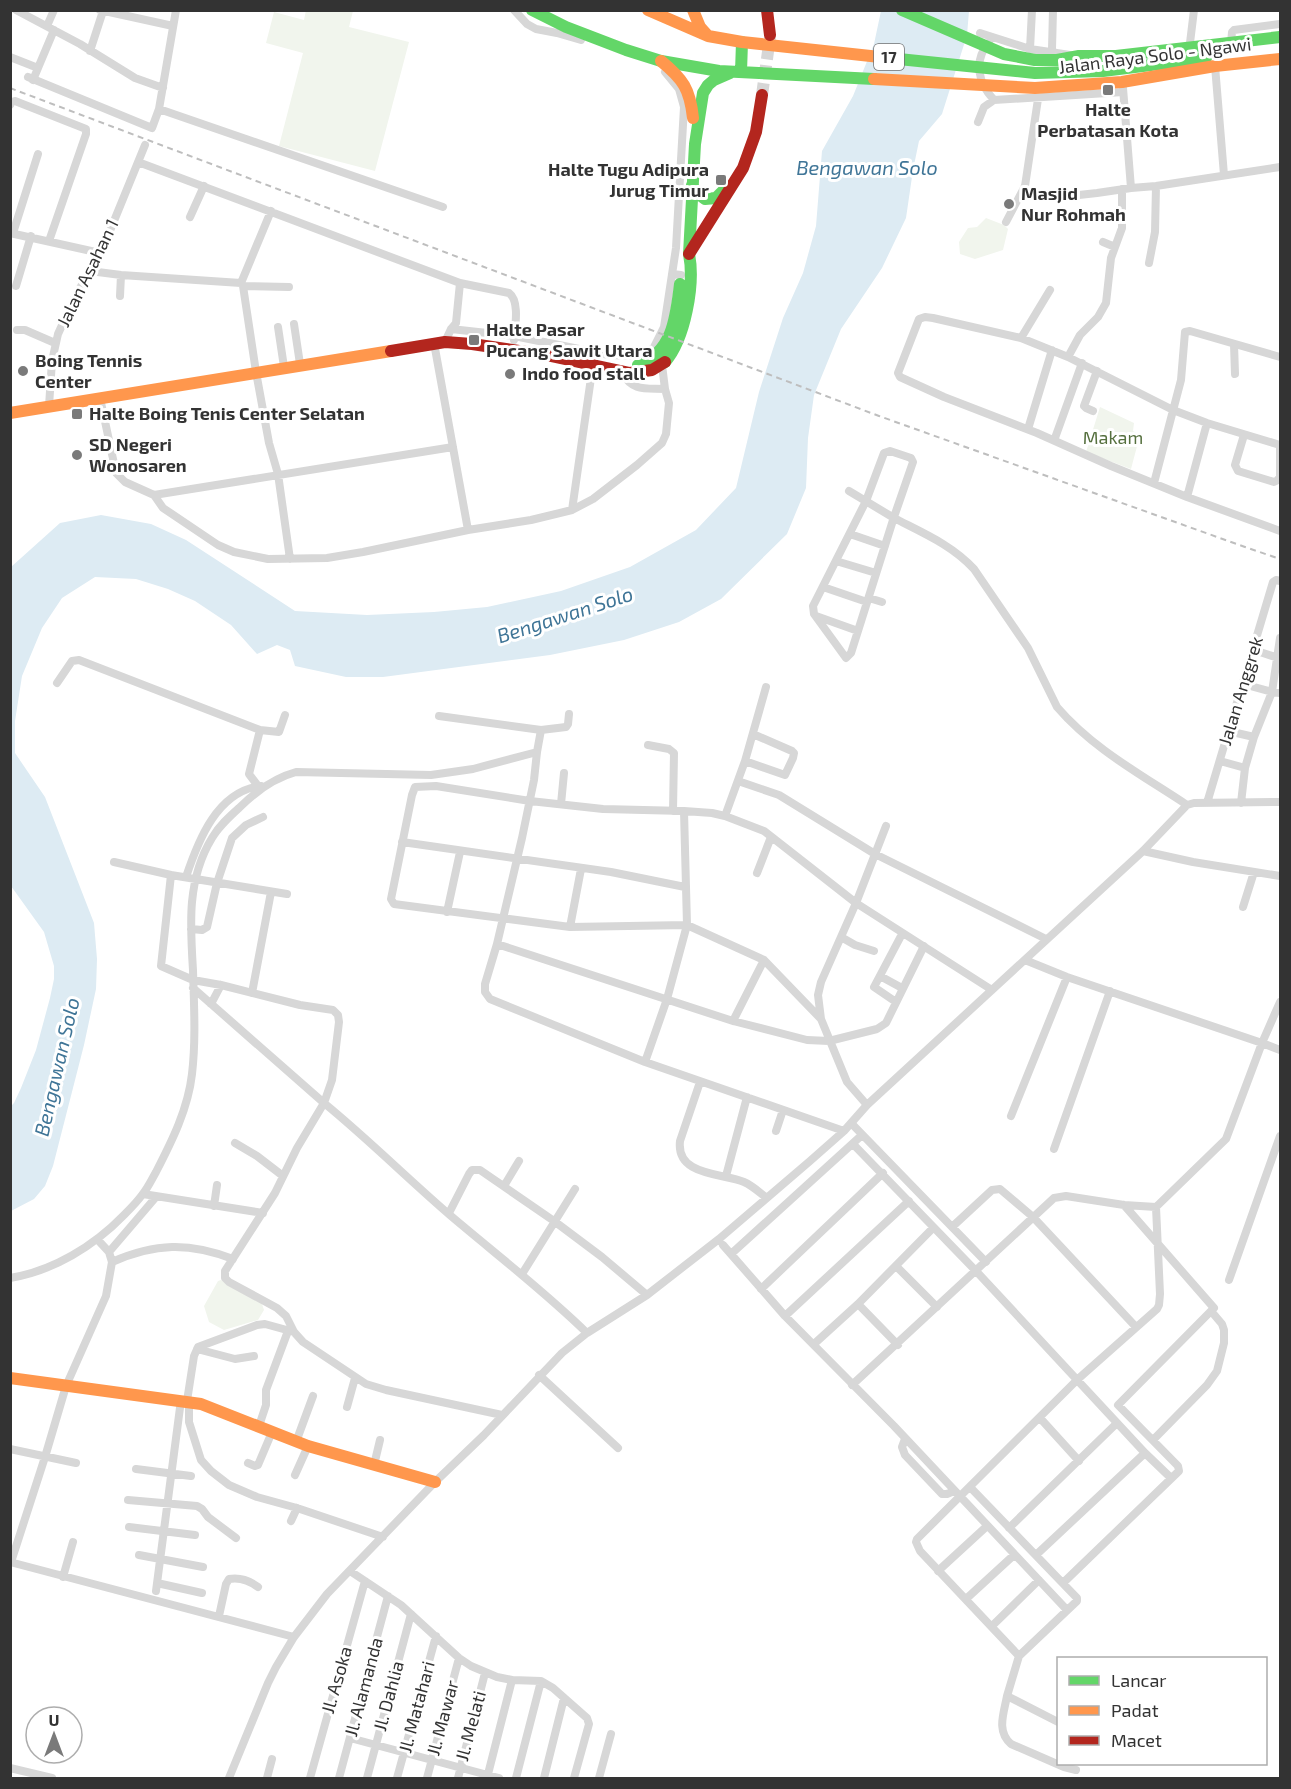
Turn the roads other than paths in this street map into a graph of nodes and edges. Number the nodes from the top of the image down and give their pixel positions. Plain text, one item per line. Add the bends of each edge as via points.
1 (16, 10) edge
2 (54, 10) edge
3 (176, 10) edge
4 (514, 10) edge
5 (532, 10) edge
6 (648, 10) edge
7 (693, 10) edge
8 (767, 10) edge
9 (774, 10) edge
10 (902, 10) edge
11 (1032, 10) edge
12 (1053, 10) edge
13 (1194, 10) edge
14 (102, 11) edge
15 (1281, 24) edge
16 (173, 26) junction
17 (51, 28) junction
18 (980, 33) dead end
19 (708, 36) junction
20 (1281, 37) edge
21 (994, 38) junction
22 (742, 42) junction
23 (1231, 43) junction
24 (1190, 47) junction
25 (1281, 48) edge
26 (1030, 49) junction
27 (90, 51) junction
28 (1054, 52) junction
29 (1079, 56) junction
30 (1116, 56) junction
31 (10, 57) edge
32 (1281, 59) edge
33 (661, 60) junction
34 (1188, 60) junction
35 (1215, 66) junction
36 (38, 68) junction
37 (1118, 69) junction
38 (736, 72) junction
39 (1123, 87) junction
40 (163, 88) junction
41 (1036, 94) junction
42 (762, 95) tunnel mouth
43 (994, 100) junction
44 (10, 105) edge
45 (159, 110) junction
46 (978, 122) dead end
47 (695, 144) junction
48 (145, 145) dead end
49 (38, 154) dead end
50 (138, 162) junction
51 (1281, 167) edge
52 (1224, 176) junction
53 (733, 181) junction
54 (692, 185) junction
55 (204, 186) junction
56 (1025, 186) junction
57 (1156, 186) junction
58 (1127, 188) junction
59 (443, 207) dead end
60 (271, 211) junction
61 (190, 217) dead end
62 (1006, 222) dead end
63 (12, 233) edge
64 (31, 236) junction
65 (49, 241) junction
66 (1103, 242) dead end
67 (1115, 247) junction
68 (100, 253) junction
69 (688, 254) junction
70 (1149, 263) dead end
71 (90, 271) junction
72 (121, 275) junction
73 (677, 275) junction
74 (460, 283) junction
75 (242, 284) junction
76 (16, 286) dead end
77 (289, 287) dead end
78 (1050, 290) dead end
79 (120, 296) dead end
80 (294, 324) dead end
81 (278, 327) dead end
82 (451, 329) junction
83 (17, 330) dead end
84 (514, 336) junction
85 (1021, 338) junction
86 (439, 342) junction
87 (56, 343) junction
88 (1234, 344) junction
89 (514, 349) junction
90 (1052, 351) junction
91 (1068, 357) junction
92 (1281, 357) edge
93 (1082, 363) junction
94 (300, 364) junction
95 (595, 365) junction
96 (662, 365) junction
97 (284, 367) junction
98 (1097, 371) junction
99 (255, 372) junction
100 (622, 373) junction
101 (1235, 374) dead end
102 (665, 389) junction
103 (100, 398) junction
104 (49, 406) junction
105 (1173, 410) junction
106 (1093, 411) dead end
107 (10, 413) edge
108 (1206, 423) junction
109 (1028, 429) junction
110 (1244, 435) junction
111 (1055, 438) dead end
112 (453, 447) junction
113 (278, 474) junction
114 (1154, 483) junction
115 (849, 491) dead end
116 (154, 495) junction
117 (1187, 497) junction
118 (866, 501) junction
119 (572, 510) junction
120 (894, 517) junction
121 (468, 530) junction
122 (1281, 531) edge
123 (850, 534) junction
124 (885, 546) junction
125 (290, 559) junction
126 (836, 561) junction
127 (876, 573) junction
128 (1278, 580) edge
129 (823, 587) junction
130 (868, 600) junction
131 (882, 602) dead end
132 (816, 616) junction
133 (858, 631) junction
134 (1281, 638) edge
135 (1254, 650) junction
136 (1278, 658) junction
137 (57, 683) dead end
138 (1243, 684) junction
139 (766, 687) dead end
140 (1276, 693) edge
141 (568, 714) dead end
142 (285, 715) dead end
143 (439, 716) dead end
144 (260, 730) junction
145 (541, 730) junction
146 (1228, 731) junction
147 (753, 734) junction
148 (1254, 737) junction
149 (648, 745) dead end
150 (537, 752) junction
151 (745, 761) junction
152 (1220, 761) junction
153 (1245, 768) junction
154 (249, 774) junction
155 (564, 774) dead end
156 (431, 775) junction
157 (738, 781) junction
158 (261, 786) junction
159 (436, 786) junction
160 (242, 791) junction
161 (530, 801) junction
162 (1281, 802) edge
163 (1207, 803) junction
164 (1241, 803) junction
165 (561, 804) junction
166 (1187, 805) junction
167 (224, 806) junction
168 (673, 811) junction
169 (684, 812) junction
170 (725, 816) junction
171 (263, 817) dead end
172 (224, 822) junction
173 (886, 826) dead end
174 (771, 837) junction
175 (402, 842) junction
176 (1143, 851) junction
177 (460, 852) junction
178 (875, 854) junction
179 (517, 860) junction
180 (114, 862) dead end
181 (581, 868) junction
182 (1254, 872) junction
183 (757, 873) dead end
184 (171, 875) junction
185 (1281, 876) edge
186 (191, 878) junction
187 (217, 883) junction
188 (685, 887) junction
189 (271, 892) junction
190 (287, 894) dead end
191 (856, 903) junction
192 (1243, 907) dead end
193 (447, 912) junction
194 (503, 919) junction
195 (687, 925) junction
196 (570, 927) junction
197 (191, 929) junction
198 (902, 934) junction
199 (841, 937) junction
200 (1046, 939) junction
201 (497, 944) junction
202 (924, 946) junction
203 (874, 951) dead end
204 (764, 960) junction
205 (1025, 960) junction
206 (880, 976) junction
207 (1067, 977) junction
208 (193, 984) junction
209 (221, 985) junction
210 (902, 988) junction
211 (992, 990) junction
212 (1110, 991) junction
213 (252, 993) junction
214 (667, 999) junction
215 (896, 1002) junction
216 (1281, 1002) edge
217 (212, 1004) junction
218 (821, 1019) junction
219 (733, 1021) junction
220 (829, 1041) junction
221 (1262, 1043) junction
222 (1281, 1050) edge
223 (645, 1062) junction
224 (700, 1082) junction
225 (747, 1097) junction
226 (324, 1103) junction
227 (867, 1105) junction
228 (783, 1110) junction
229 (1011, 1116) dead end
230 (851, 1123) junction
231 (776, 1131) dead end
232 (844, 1131) junction
233 (862, 1135) junction
234 (1281, 1136) edge
235 (235, 1143) dead end
236 (853, 1144) junction
237 (1054, 1149) dead end
238 (519, 1161) dead end
239 (883, 1173) junction
240 (283, 1176) junction
241 (726, 1176) junction
242 (217, 1185) dead end
243 (504, 1186) junction
244 (575, 1189) dead end
245 (143, 1194) junction
246 (156, 1197) junction
247 (767, 1198) junction
248 (909, 1201) junction
249 (1124, 1205) junction
250 (214, 1206) junction
251 (1156, 1207) junction
252 (263, 1213) junction
253 (448, 1213) junction
254 (1033, 1217) junction
255 (554, 1221) junction
256 (952, 1227) junction
257 (933, 1228) junction
258 (97, 1239) junction
259 (1157, 1242) junction
260 (723, 1245) dead end
261 (109, 1252) junction
262 (731, 1254) junction
263 (233, 1259) junction
264 (112, 1262) junction
265 (986, 1262) junction
266 (896, 1266) junction
267 (975, 1271) junction
268 (522, 1274) junction
269 (10, 1278) edge
270 (1229, 1280) dead end
271 (761, 1289) junction
272 (646, 1295) junction
273 (858, 1304) junction
274 (936, 1307) junction
275 (1211, 1311) junction
276 (785, 1316) junction
277 (1136, 1327) junction
278 (291, 1331) junction
279 (587, 1333) junction
280 (814, 1344) junction
281 (898, 1344) junction
282 (196, 1349) junction
283 (254, 1356) dead end
284 (539, 1375) junction
285 (10, 1377) edge
286 (355, 1378) junction
287 (1078, 1379) junction
288 (852, 1385) junction
289 (66, 1386) junction
290 (313, 1396) dead end
291 (186, 1401) junction
292 (1118, 1405) junction
293 (347, 1407) dead end
294 (1108, 1413) junction
295 (502, 1415) junction
296 (1040, 1418) junction
297 (1117, 1423) junction
298 (259, 1426) junction
299 (272, 1432) junction
300 (380, 1440) dead end
301 (1153, 1440) junction
302 (302, 1444) junction
303 (618, 1448) dead end
304 (10, 1449) edge
305 (1145, 1453) junction
306 (45, 1457) junction
307 (1079, 1461) junction
308 (76, 1463) dead end
309 (248, 1463) dead end
310 (374, 1465) junction
311 (136, 1469) dead end
312 (170, 1473) junction
313 (295, 1474) dead end
314 (191, 1476) dead end
315 (1171, 1478) junction
316 (435, 1482) junction
317 (970, 1487) junction
318 (956, 1494) junction
319 (128, 1500) dead end
320 (167, 1502) junction
321 (297, 1508) junction
322 (291, 1521) dead end
323 (987, 1526) junction
324 (129, 1527) dead end
325 (1009, 1528) junction
326 (164, 1530) junction
327 (195, 1535) dead end
328 (383, 1537) junction
329 (236, 1538) dead end
330 (73, 1542) dead end
331 (1014, 1555) junction
332 (139, 1556) dead end
333 (1036, 1556) junction
334 (161, 1559) junction
335 (11, 1562) edge
336 (203, 1567) dead end
337 (350, 1571) junction
338 (938, 1571) junction
339 (63, 1576) junction
340 (1039, 1580) junction
341 (365, 1581) junction
342 (1063, 1583) junction
343 (258, 1587) dead end
344 (202, 1593) dead end
345 (388, 1596) junction
346 (966, 1599) junction
347 (1068, 1610) junction
348 (411, 1614) junction
349 (219, 1616) junction
350 (992, 1626) junction
351 (436, 1636) junction
352 (294, 1637) junction
353 (1019, 1656) junction
354 (459, 1658) junction
355 (485, 1673) junction
356 (512, 1680) junction
357 (541, 1681) junction
358 (1007, 1696) junction
359 (564, 1698) junction
360 (1057, 1721) edge
361 (611, 1734) dead end
362 (350, 1738) junction
363 (376, 1745) junction
364 (404, 1753) junction
365 (273, 1759) dead end
366 (432, 1760) junction
367 (1057, 1762) edge
368 (1065, 1765) edge
369 (10, 1768) edge
370 (460, 1768) junction
371 (1076, 1770) dead end
372 (487, 1777) edge
373 (52, 1779) edge
374 (228, 1779) edge
375 (267, 1779) edge
376 (310, 1779) edge
377 (339, 1779) edge
378 (367, 1779) edge
379 (397, 1779) edge
380 (427, 1779) edge
381 (458, 1779) edge
382 (499, 1779) edge
383 (516, 1779) edge
384 (544, 1779) edge
385 (574, 1779) edge
386 (599, 1779) edge

1 - 17 street
2 - 17 street
3 - 16 street
4 - 73 street via 536,29 660,67 679,89 684,107
5 - 33 main road, 17 via 603,42
6 - 19 main road, 17
7 - 19 main road
8 - 9 main road via 770,35
10 - 29 main road via 1004,54 1035,60
11 - 26 street
12 - 28 street
13 - 24 street
14 - 16 street
14 - 27 street
15 - 23 street via 1235,30
16 - 40 street
17 - 27 street
17 - 36 street
18 - 21 street
19 - 22 main road, 17
20 - 23 main road
21 - 26 street
21 - 43 street via 983,52 979,70 983,87
22 - 37 main road, Jalan Raya Solo - Ngawi / 17 via 1035,73
22 - 38 main road
23 - 24 main road
24 - 30 main road
24 - 34 street
25 - 34 main road, Jalan Raya Solo - Ngawi / 17
26 - 28 street
27 - 40 street via 135,78
28 - 29 street
29 - 30 main road
30 - 37 main road
31 - 36 street
32 - 35 main road, Jalan Raya Solo - Ngawi / 17
33 - 38 main road, 17
33 - 47 main road via 689,89
34 - 37 main road, Jalan Raya Solo - Ngawi / 17
35 - 39 main road, Jalan Raya Solo - Ngawi / 17
35 - 52 street
36 - 45 street via 30,78 152,128
38 - 41 main road, 17
38 - 47 main road via 714,78 706,85
39 - 41 main road, Jalan Raya Solo - Ngawi / 17
39 - 58 street
40 - 45 street
41 - 43 street
41 - 56 street
42 - 53 main road via 748,157
43 - 46 street via 984,107
44 - 65 street via 15,101 86,129
45 - 59 street
47 - 54 main road
48 - 50 street, Jalan Asahan 1
49 - 63 street
50 - 55 street
50 - 68 street, Jalan Asahan 1
51 - 52 street
52 - 57 street
53 - 54 main road via 716,198 708,199
53 - 69 main road
54 - 69 main road
55 - 60 street
55 - 61 street
56 - 58 street via 1027,194 1048,196
56 - 62 street
57 - 58 street
57 - 70 street via 1155,232
58 - 67 street via 1122,228
60 - 74 street
60 - 75 street
63 - 64 street
64 - 65 street
64 - 76 street
65 - 68 street
66 - 67 street
67 - 91 street via 1106,303
68 - 71 street, Jalan Asahan 1
69 - 73 main road
69 - 96 main road via 691,265 684,321 674,349
71 - 72 street
71 - 87 street, Jalan Asahan 1
72 - 75 street
72 - 79 street
73 - 84 street via 664,327 654,347 645,353 609,355
73 - 95 main road via 672,327 657,356 635,366
74 - 82 street via 456,323
74 - 84 street via 512,295
75 - 77 street
75 - 99 street
78 - 85 street
80 - 94 street
81 - 97 street
82 - 84 street
82 - 86 street
83 - 87 street
84 - 89 street
85 - 90 street
85 - 109 street via 922,317 898,373 944,397
86 - 89 main road
86 - 94 main road
86 - 112 street
87 - 104 street, Jalan Asahan 1
88 - 92 street
88 - 101 street
88 - 105 street via 1185,332
89 - 95 main road
90 - 91 street
90 - 109 street
91 - 93 street
93 - 98 street
93 - 111 street
94 - 97 main road
95 - 100 main road
95 - 119 street
96 - 100 main road via 644,372
96 - 102 street
97 - 99 main road
98 - 105 street
98 - 106 street via 1084,406
99 - 103 main road
99 - 113 street
100 - 102 street via 636,387
102 - 119 street via 669,403 662,443 593,499
103 - 104 main road
103 - 116 street via 117,473 125,482
104 - 107 main road
105 - 108 street
105 - 114 street
108 - 110 street
108 - 117 street
109 - 114 street
110 - 110 street via 1281,445 1278,480 1274,482 1235,468
112 - 113 street
112 - 121 street
113 - 116 street
113 - 125 street
114 - 117 street
115 - 118 street
116 - 125 street via 163,508 218,545 268,559
117 - 122 street
118 - 120 street
118 - 120 street via 884,453 894,451 911,458 913,464
118 - 123 street
119 - 121 street
120 - 124 street
120 - 166 street via 934,537 974,569 1028,648 1057,707 1075,726 1098,747
121 - 125 street via 327,558
123 - 124 street
123 - 126 street
124 - 127 street
126 - 127 street
126 - 129 street
127 - 130 street
128 - 135 street, Jalan Anggrek via 1274,582
129 - 130 street
129 - 132 street via 813,606
130 - 131 street
130 - 133 street
132 - 133 street
132 - 133 street via 846,658
134 - 136 street
135 - 136 street
135 - 138 street, Jalan Anggrek
136 - 140 street
137 - 144 street via 72,661 79,660
138 - 140 street
138 - 146 street, Jalan Anggrek
139 - 147 street
140 - 148 street
141 - 145 street via 566,727
142 - 144 street via 279,732
143 - 145 street
144 - 154 street
145 - 150 street
146 - 148 street
146 - 152 street, Jalan Anggrek
147 - 151 street
147 - 151 street via 792,751 794,759 785,775
148 - 153 street
149 - 168 street via 674,753
150 - 156 street via 473,769
150 - 161 street
151 - 157 street
152 - 153 street
152 - 163 street, Jalan Anggrek
153 - 164 street
154 - 158 street
154 - 160 street
155 - 165 street
156 - 158 street via 296,772
156 - 159 street
157 - 170 street
157 - 178 street via 779,795
158 - 160 street
158 - 172 street
159 - 161 street
159 - 175 street via 414,788
160 - 167 street
161 - 165 street
161 - 179 street
162 - 164 street
163 - 164 street
163 - 166 street
165 - 168 street
166 - 176 street
167 - 172 street
167 - 186 street via 202,835
168 - 169 street
169 - 170 street
169 - 188 street
170 - 174 street
171 - 187 street via 232,838
172 - 186 street
173 - 178 street
174 - 183 street
174 - 191 street
175 - 177 street
175 - 193 street via 392,903
176 - 182 street
176 - 200 street
177 - 179 street
177 - 193 street
178 - 191 street
178 - 200 street
179 - 181 street
179 - 194 street
180 - 184 street
181 - 188 street
181 - 196 street
182 - 185 street
182 - 192 street
184 - 186 street
184 - 208 street via 161,966
186 - 187 street
186 - 197 street
187 - 189 street
187 - 197 street via 207,927
188 - 195 street
189 - 190 street
189 - 213 street
191 - 198 street
191 - 199 street
193 - 194 street
194 - 196 street
194 - 201 street
195 - 196 street
195 - 204 street
195 - 214 street
197 - 208 street
198 - 202 street
198 - 206 street
199 - 203 street
199 - 218 street via 819,989
200 - 205 street
201 - 214 street
201 - 223 street via 485,984 490,999
202 - 210 street
202 - 211 street
204 - 218 street
204 - 219 street
205 - 207 street
205 - 211 street
206 - 210 street
206 - 215 street via 875,988
207 - 212 street
207 - 229 street
208 - 209 street
208 - 217 street
208 - 245 street via 195,1041 190,1089 180,1122
209 - 213 street
209 - 217 street
210 - 215 street
211 - 227 street
212 - 221 street
212 - 237 street
213 - 226 street via 336,1013 339,1022 333,1073
214 - 219 street
214 - 223 street
215 - 220 street via 882,1026
216 - 221 street
217 - 226 street
218 - 220 street
219 - 220 street via 807,1040
220 - 227 street via 847,1082
221 - 222 street
221 - 251 street via 1226,1139
223 - 224 street
224 - 225 street
224 - 241 street via 680,1150 691,1166
225 - 228 street
225 - 241 street
226 - 240 street
226 - 253 street
227 - 230 street
228 - 231 street
228 - 232 street
230 - 232 street
230 - 233 street
232 - 247 street
233 - 236 street
233 - 256 street
234 - 270 street
235 - 240 street
236 - 239 street
236 - 262 street
238 - 243 street
239 - 248 street
239 - 271 street
240 - 252 street
241 - 247 street via 744,1182
242 - 250 street
243 - 253 street via 483,1171 472,1170
243 - 255 street
244 - 255 street
245 - 246 street
245 - 258 street
246 - 250 street
246 - 261 street
247 - 272 street
248 - 257 street
248 - 276 street
249 - 251 street
249 - 254 street via 1058,1196
249 - 259 street
250 - 252 street
251 - 259 street
252 - 263 street
253 - 268 street
254 - 256 street via 998,1188
254 - 265 street
254 - 277 street
255 - 268 street
255 - 272 street
256 - 265 street
257 - 266 street
257 - 267 street
258 - 261 street
258 - 269 street via 48,1267
259 - 275 street via 1214,1308
259 - 277 street via 1160,1305
260 - 262 street
261 - 264 street
262 - 271 street
263 - 264 street via 181,1246 146,1250
263 - 278 street via 225,1271 226,1279 277,1308 290,1321
264 - 289 street via 106,1296
265 - 267 street
266 - 273 street
266 - 274 street
267 - 274 street
267 - 287 street
268 - 279 street
271 - 276 street
272 - 279 street
273 - 280 street
273 - 281 street
274 - 281 street
275 - 292 street
275 - 301 street via 1224,1330 1217,1371
276 - 280 street
277 - 287 street
278 - 282 street via 257,1325
278 - 286 street
278 - 298 street via 266,1390
279 - 284 street
280 - 288 street
281 - 288 street
282 - 283 street via 234,1359
282 - 291 street
284 - 295 street
284 - 303 street
285 - 289 main road
286 - 293 street
286 - 295 street via 386,1390
287 - 294 street
287 - 296 street
288 - 318 street
289 - 291 main road
289 - 306 street
290 - 302 street
291 - 298 main road
291 - 312 street
291 - 321 street via 201,1460 211,1472 242,1491
292 - 294 street
292 - 301 street
294 - 297 street
295 - 316 street
296 - 307 street
296 - 317 street
297 - 305 street
297 - 307 street
298 - 299 main road
299 - 302 main road
299 - 309 street via 258,1465
300 - 310 street
301 - 315 street via 1179,1468
302 - 310 main road
302 - 313 street
304 - 306 street
305 - 315 street
305 - 333 street
306 - 308 street
306 - 335 street
307 - 325 street
310 - 316 main road
311 - 312 street
312 - 314 street
312 - 320 street
315 - 342 street
316 - 328 street
317 - 318 street
317 - 325 street
318 - 323 street
318 - 338 street via 917,1539 920,1551
319 - 320 street
320 - 326 street
320 - 329 street via 200,1507 208,1518
321 - 322 street
321 - 328 street
323 - 331 street
323 - 338 street
324 - 326 street
325 - 333 street
326 - 327 street
326 - 334 street
328 - 337 street
330 - 339 street
331 - 340 street
331 - 346 street
332 - 334 street
333 - 342 street
334 - 336 street
334 - 344 street via 157,1587
335 - 339 street
337 - 341 street
337 - 352 street
338 - 346 street
339 - 349 street
340 - 347 street
340 - 350 street
341 - 345 street
341 - 376 street, Jl. Asoka
342 - 347 street via 1077,1598
343 - 349 street via 245,1580 229,1579
345 - 348 street
345 - 362 street, Jl. Alamanda
346 - 350 street
347 - 353 street
348 - 351 street
348 - 363 street, Jl. Dahlia
349 - 352 street
350 - 353 street
351 - 354 street
351 - 364 street, Jl. Matahari
352 - 374 street via 268,1683
353 - 358 street
354 - 355 street
354 - 366 street, Jl. Mawar
355 - 356 street
355 - 370 street, Jl. Melati
356 - 357 street
356 - 372 street
357 - 359 street
357 - 383 street
358 - 360 street
358 - 367 street via 1002,1723 1005,1738
359 - 384 street
359 - 385 street via 589,1721
361 - 386 street
362 - 363 street
362 - 377 street, Jl. Alamanda
363 - 364 street
363 - 378 street, Jl. Dahlia
364 - 366 street
364 - 379 street, Jl. Matahari
365 - 375 street
366 - 370 street
366 - 380 street, Jl. Mawar
368 - 371 street
369 - 373 street
370 - 372 street
370 - 381 street, Jl. Melati
372 - 382 street

